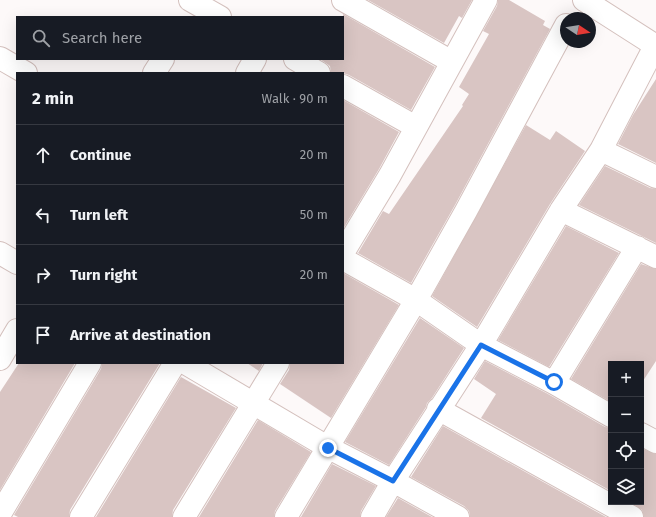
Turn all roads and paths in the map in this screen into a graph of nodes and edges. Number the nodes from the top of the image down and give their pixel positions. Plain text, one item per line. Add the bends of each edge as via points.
1 (343, 0) edge
2 (486, 0) edge
3 (570, 0) edge
4 (584, 0) edge
5 (192, 5) edge
6 (571, 12) edge
7 (218, 16) edge
8 (560, 36) edge
9 (656, 46) edge
10 (0, 58) edge
11 (161, 60) edge
12 (254, 60) edge
13 (297, 60) edge
14 (452, 62) junction
15 (24, 72) edge
16 (155, 72) edge
17 (248, 72) edge
18 (318, 72) edge
19 (344, 87) edge
20 (416, 127) junction
21 (601, 150) junction
22 (656, 177) edge
23 (561, 210) junction
24 (344, 251) edge
25 (647, 252) edge
26 (0, 253) edge
27 (344, 260) edge
28 (16, 262) edge
29 (416, 300) junction
30 (16, 332) edge
31 (481, 345) junction
32 (0, 359) edge
33 (89, 364) edge
34 (174, 364) edge
35 (187, 364) edge
36 (277, 364) edge
37 (554, 382) junction
38 (254, 404) junction
39 (438, 409) junction
40 (608, 414) edge
41 (644, 436) edge
42 (656, 442) edge
43 (328, 448) junction
44 (393, 481) junction
45 (0, 514) edge
46 (82, 517) edge
47 (184, 517) edge
48 (286, 517) edge
49 (372, 517) edge
50 (458, 517) edge
51 (632, 517) edge

1 - 14 street
2 - 14 street
3 - 6 street
4 - 9 street
5 - 7 street
8 - 29 street
9 - 21 street
10 - 15 street
11 - 16 street
12 - 17 street
13 - 18 street
14 - 20 street
19 - 20 street
20 - 24 street
21 - 22 street
21 - 23 street
23 - 25 street
23 - 31 street
25 - 37 street
26 - 28 street
27 - 29 street
29 - 31 street
29 - 43 street
30 - 32 street
31 - 37 street
31 - 39 street
33 - 45 street
34 - 46 street
35 - 38 street
36 - 38 street
37 - 40 street
38 - 43 street
38 - 47 street
39 - 44 street
39 - 51 street
41 - 42 street
43 - 44 street
43 - 48 street
44 - 49 street
44 - 50 street

